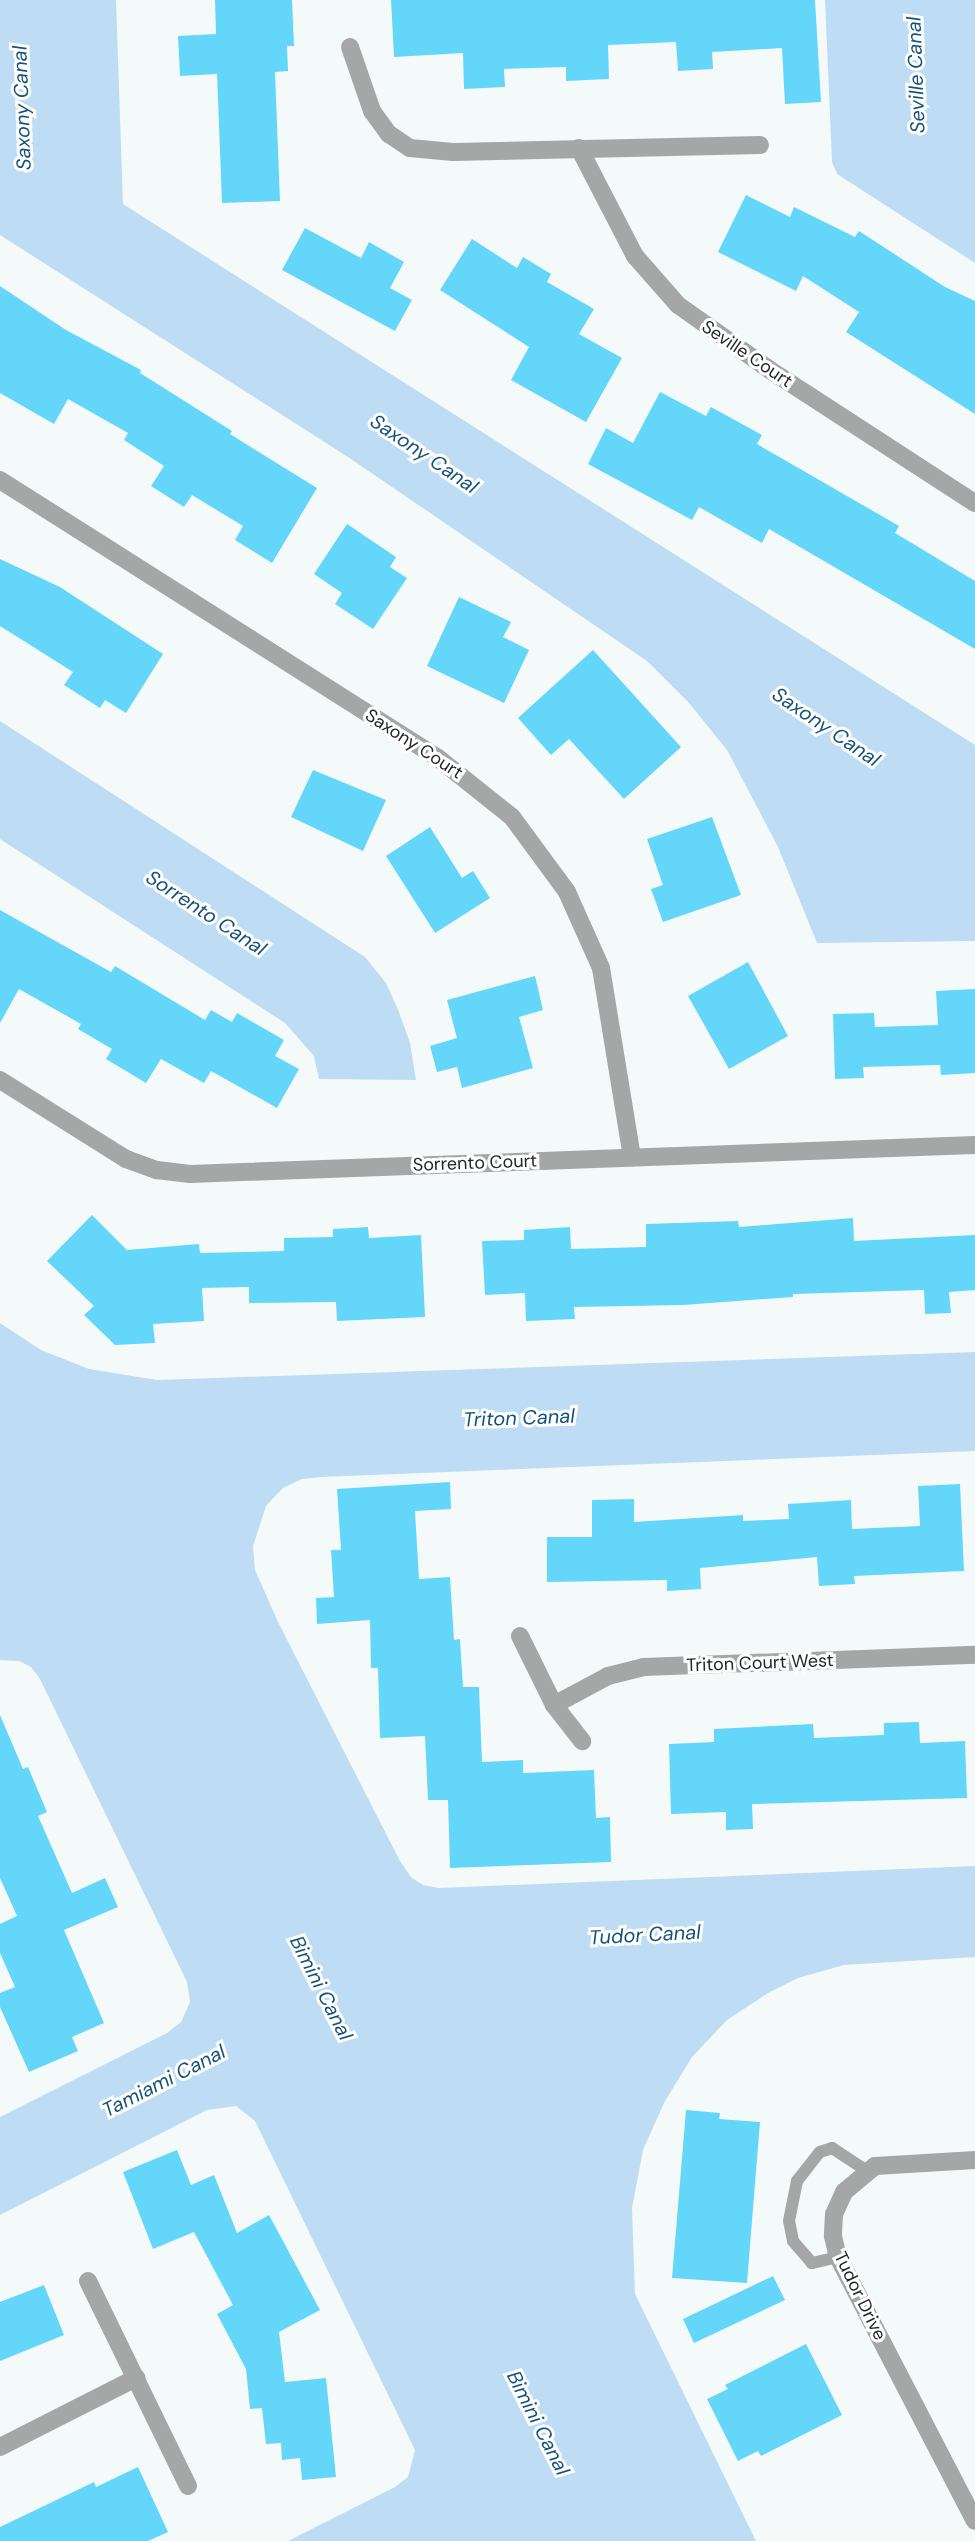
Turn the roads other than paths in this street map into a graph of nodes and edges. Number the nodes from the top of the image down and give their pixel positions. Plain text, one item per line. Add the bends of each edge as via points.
1 (350, 47) dead end
2 (760, 145) dead end
3 (579, 148) junction
4 (0, 480) edge
5 (975, 503) edge
6 (0, 1080) edge
7 (975, 1145) edge
8 (632, 1157) junction
9 (520, 1636) dead end
10 (975, 1655) edge
11 (554, 1705) junction
12 (582, 1741) dead end
13 (975, 2160) edge
14 (867, 2171) junction
15 (838, 2257) junction
16 (88, 2281) dead end
17 (135, 2378) junction
18 (0, 2447) edge
19 (188, 2486) dead end
20 (975, 2521) edge

1 - 3 street via 372,111 389,134 410,148 453,152
2 - 3 street
3 - 5 street, Seville Court via 635,256 678,305 770,370
4 - 8 street, Saxony Court via 438,758 512,817 567,892 601,968
6 - 8 street, Sorrento Court via 126,1159 157,1170 190,1174
7 - 8 street, Sorrento Court
9 - 11 street
10 - 11 street, Triton Court West via 644,1667 608,1676
11 - 12 street
13 - 14 street, Tudor Drive via 894,2163
14 - 15 street, Tudor Drive via 844,2192 834,2214 833,2236
14 - 15 lane via 832,2148 820,2152 797,2181 789,2221 793,2241 812,2263
15 - 20 street, Tudor Drive
16 - 17 street
17 - 18 street
17 - 19 street

